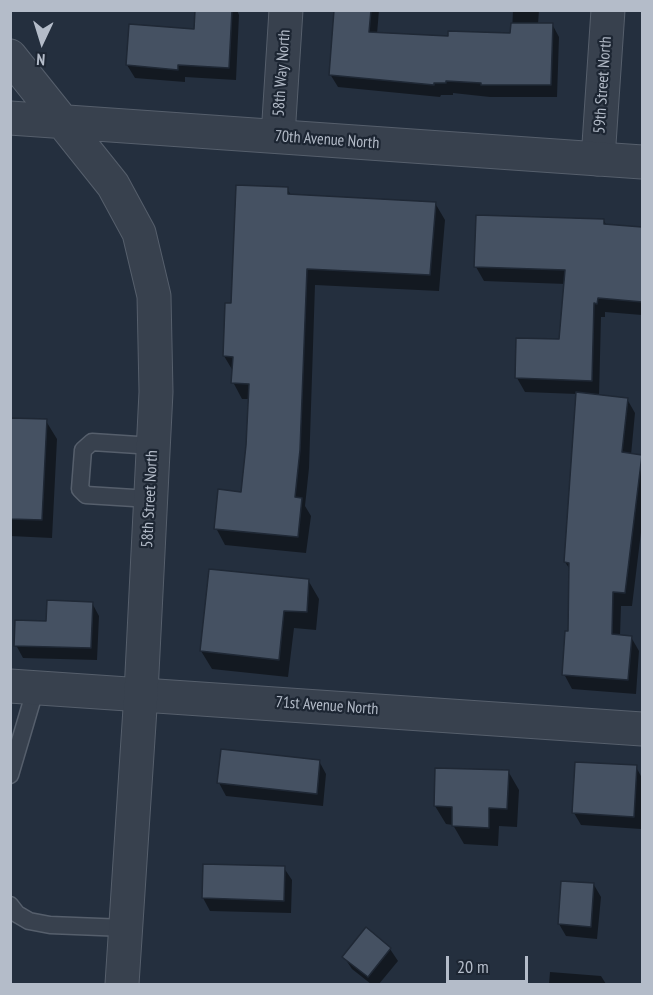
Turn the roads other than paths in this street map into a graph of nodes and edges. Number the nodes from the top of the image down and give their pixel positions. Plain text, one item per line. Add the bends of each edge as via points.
1 (286, 10) edge
2 (608, 10) edge
3 (10, 56) edge
4 (10, 118) edge
5 (63, 122) junction
6 (278, 136) junction
7 (598, 159) junction
8 (642, 162) edge
9 (153, 447) junction
10 (150, 499) junction
11 (23, 686) edge
12 (141, 693) junction
13 (642, 729) edge
14 (10, 775) edge
15 (10, 905) edge
16 (125, 928) junction
17 (122, 984) edge

1 - 6 street, 58th Way North
2 - 7 street, 59th Street North
3 - 5 street, 58th Street North
4 - 5 street, 70th Avenue North
5 - 6 street, 70th Avenue North
5 - 9 street, 58th Street North via 113,185 139,232 154,296
6 - 7 street, 70th Avenue North
7 - 8 street, 70th Avenue North
9 - 10 street, 58th Street North
9 - 10 lane via 92,442 83,450 80,489 86,495
10 - 12 street, 58th Street North
11 - 12 street, 71st Avenue North
11 - 14 lane
12 - 13 street, 71st Avenue North
12 - 16 street, 58th Street North
15 - 16 lane via 29,921
16 - 17 street, 58th Street North

